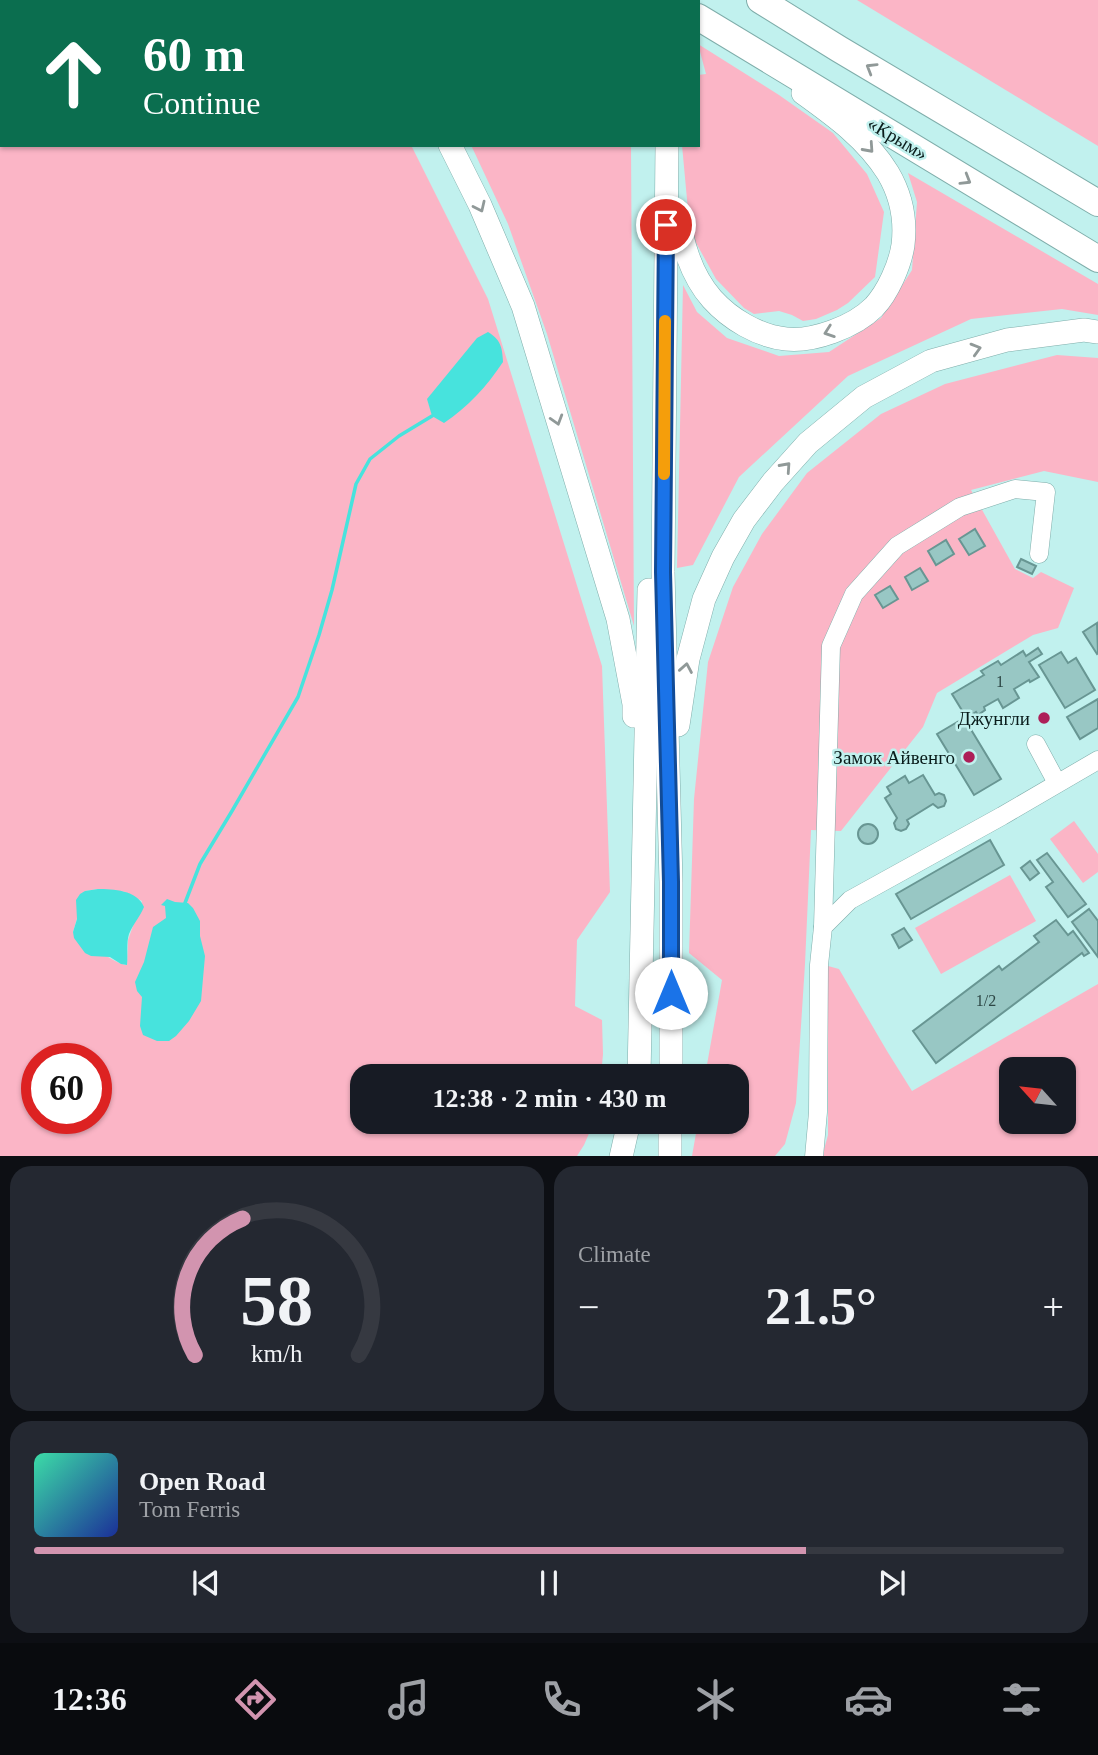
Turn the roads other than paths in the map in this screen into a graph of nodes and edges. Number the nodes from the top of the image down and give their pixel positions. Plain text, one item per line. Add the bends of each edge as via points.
1 (760, 0) edge
2 (700, 18) edge
3 (700, 18) edge
4 (451, 147) edge
5 (652, 147) edge
6 (667, 147) edge
7 (667, 147) edge
8 (1098, 203) edge
9 (1098, 259) edge
10 (1098, 332) edge
11 (1039, 554) dead end
12 (1036, 744) dead end
13 (1098, 760) edge
14 (1057, 783) junction
15 (642, 881) junction
16 (671, 882) junction
17 (823, 927) junction
18 (640, 1004) junction
19 (634, 1064) edge
20 (639, 1064) edge
21 (671, 1064) edge
22 (626, 1134) edge
23 (638, 1134) edge
24 (670, 1134) edge
25 (621, 1156) edge
26 (638, 1156) edge
27 (670, 1156) edge
28 (814, 1156) edge

8 -> 1 highway
2 -> 6 main road via 843,122 872,150 889,175 901,203 905,229 901,259 874,307 846,327 815,337 786,339 732,317 695,274 682,240
3 -> 9 highway, «Крым»
4 -> 15 main road via 523,306 618,619 634,704
5 - 15 main road
7 - 16 main road via 663,572
16 -> 10 main road via 678,720 688,659 704,599 723,557 773,482 808,443 864,397 931,361 1007,340
11 - 17 lane via 1046,492 1015,489 960,507 897,546 854,594 831,646
12 - 14 lane
13 - 14 lane
14 - 17 lane via 850,900
15 - 18 main road
16 - 21 main road
17 - 28 lane
18 - 19 main road
18 - 20 main road
22 - 25 main road
23 - 26 main road
24 - 27 main road

